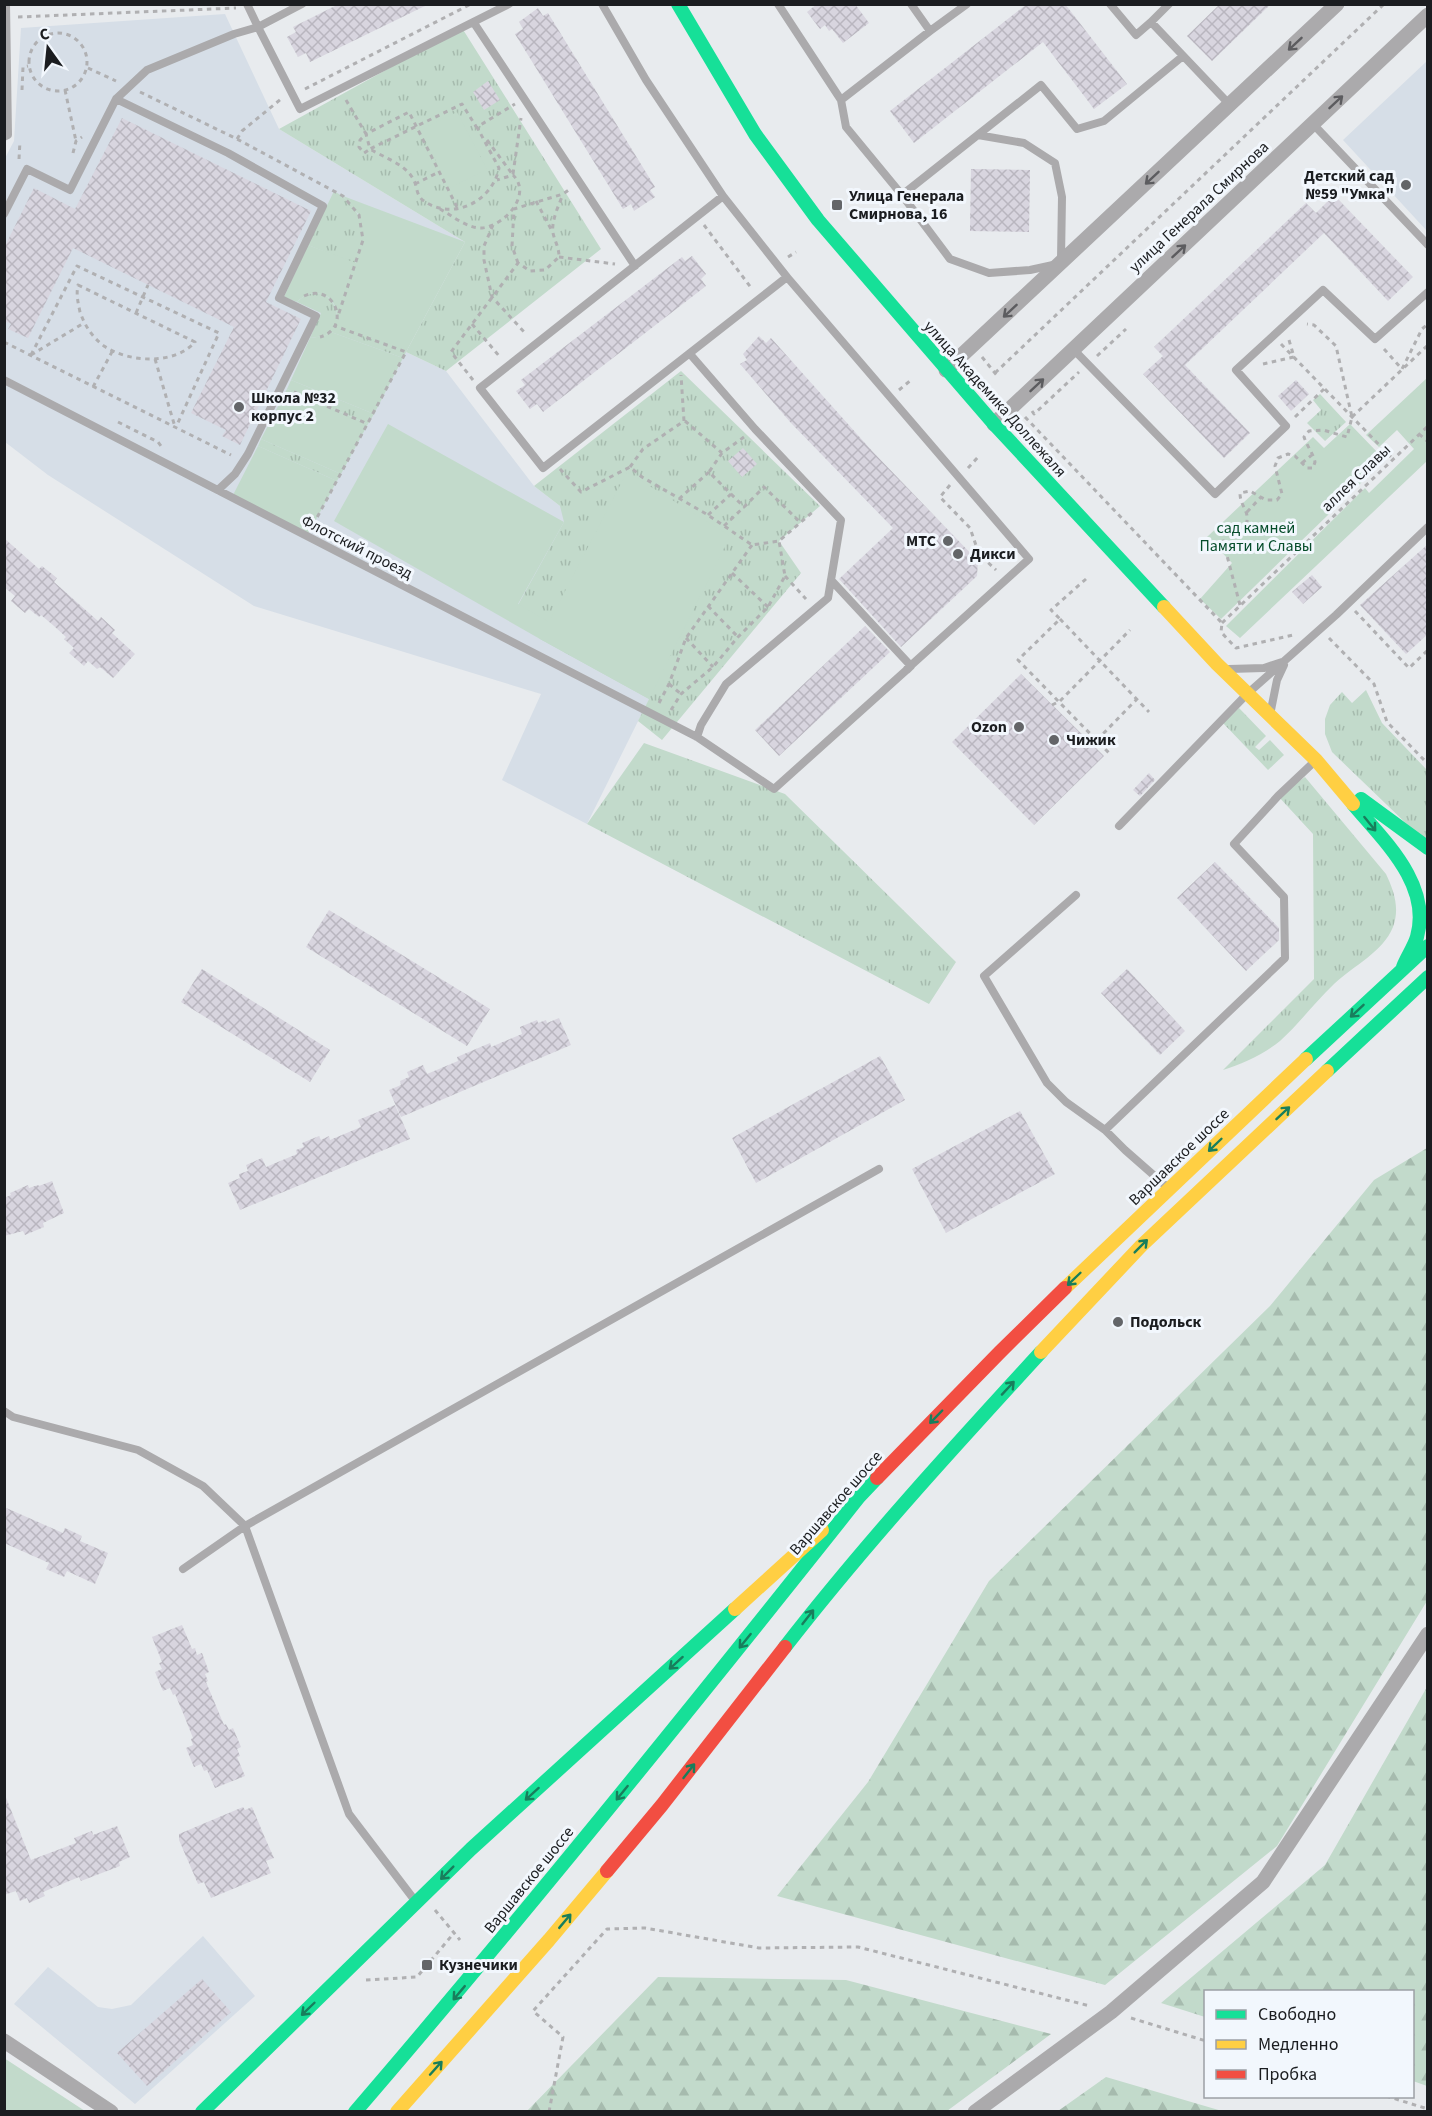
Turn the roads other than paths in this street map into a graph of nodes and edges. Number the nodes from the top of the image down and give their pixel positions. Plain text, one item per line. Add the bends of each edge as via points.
1 (6, 4) edge
2 (247, 4) edge
3 (302, 4) edge
4 (509, 4) edge
5 (602, 4) edge
6 (678, 4) edge
7 (778, 4) edge
8 (911, 4) edge
9 (967, 4) edge
10 (1110, 4) edge
11 (1169, 4) edge
12 (1338, 4) edge
13 (1428, 15) edge
14 (474, 22) junction
15 (1151, 22) junction
16 (258, 27) junction
17 (930, 31) junction
18 (1183, 56) junction
19 (116, 99) junction
20 (841, 100) junction
21 (1230, 105) junction
22 (1313, 124) junction
23 (978, 135) junction
24 (4, 137) edge
25 (902, 195) junction
26 (723, 196) junction
27 (4, 214) edge
28 (1428, 245) edge
29 (1061, 263) junction
30 (635, 266) junction
31 (787, 277) junction
32 (1428, 292) edge
33 (1074, 350) junction
34 (690, 354) junction
35 (946, 370) junction
36 (4, 380) edge
37 (994, 424) junction
38 (218, 490) junction
39 (1428, 527) edge
40 (831, 580) junction
41 (1286, 661) junction
42 (909, 668) junction
43 (1223, 670) junction
44 (1247, 694) junction
45 (1269, 715) junction
46 (697, 737) junction
47 (1316, 760) junction
48 (1333, 779) junction
49 (1119, 826) dead end
50 (1428, 848) edge
51 (1076, 895) dead end
52 (1428, 946) edge
53 (1401, 972) junction
54 (1428, 977) edge
55 (1105, 1130) junction
56 (879, 1168) dead end
57 (1170, 1188) junction
58 (4, 1411) edge
59 (859, 1497) junction
60 (245, 1526) junction
61 (183, 1569) dead end
62 (1428, 1634) edge
63 (417, 1903) junction
64 (4, 2041) edge
65 (111, 2112) edge
66 (202, 2112) edge
67 (355, 2112) edge
68 (397, 2112) edge
69 (975, 2112) edge

1 - 24 lane via 8,135
2 - 16 lane
3 - 16 lane
4 - 14 lane
5 - 26 lane via 646,80
6 - 35 main road, улица Академика Доллежаля via 755,134 811,211
7 - 20 lane
8 - 17 lane
9 - 17 lane
10 - 15 lane via 1136,35
11 - 15 lane
12 -> 21 street
22 -> 13 street, улица Генерала Смирнова
14 - 16 lane via 300,109
14 - 30 lane
15 - 18 lane
16 - 19 lane via 147,70
17 - 20 lane
18 - 21 lane
18 - 23 lane via 1104,121 1077,129 1041,85
19 - 27 lane via 70,190 27,169
19 - 38 lane via 228,153 323,206 279,298 316,316 243,461
20 - 25 lane via 846,127
21 -> 29 street
22 - 28 lane
33 -> 22 street, улица Генерала Смирнова
23 - 25 lane
23 - 29 lane via 1024,143 1055,163 1062,197
25 - 29 lane via 950,259 989,273
26 - 30 lane
26 - 31 lane
29 -> 35 street
30 - 34 lane via 480,388 543,468
31 - 34 lane
31 - 42 lane via 1029,559
32 - 33 lane via 1375,339 1323,290 1236,370 1287,426 1215,494
37 -> 33 street, улица Генерала Смирнова
34 - 40 lane via 841,520
35 - 37 main road, улица Академика Доллежаля
36 - 38 lane, Флотский проезд
37 - 43 main road, улица Академика Доллежаля
38 - 46 lane, Флотский проезд
39 - 41 lane
40 - 42 lane
40 - 46 lane via 828,598 726,684
41 - 43 lane via 1264,668
41 - 44 lane
41 - 45 lane
42 - 46 lane, Флотский проезд via 774,789
43 - 44 main road, улица Академика Доллежаля
44 - 45 main road, улица Академика Доллежаля
44 - 49 lane
45 - 47 main road, улица Академика Доллежаля
47 - 48 main road, улица Академика Доллежаля
47 - 55 lane via 1234,844 1284,897 1285,958
48 - 50 main road, улица Академика Доллежаля
48 -> 53 main road, улица Академика Доллежаля via 1390,849 1416,892 1420,912 1417,937
51 - 55 lane via 984,976 1047,1083
52 - 53 main road, Варшавское шоссе
53 -> 57 main road, Варшавское шоссе
68 -> 54 main road via 662,1805 826,1594 968,1431 1142,1246
55 - 57 lane
56 - 60 lane
57 -> 59 main road, Варшавское шоссе via 1000,1352
58 - 60 lane via 13,1417 138,1450 203,1486
59 -> 63 main road via 471,1849
59 -> 67 main road, Варшавское шоссе via 482,1964
60 - 61 lane
60 - 63 lane via 350,1814
62 - 69 street via 1263,1882 1111,2012
63 -> 66 main road
64 - 65 street

